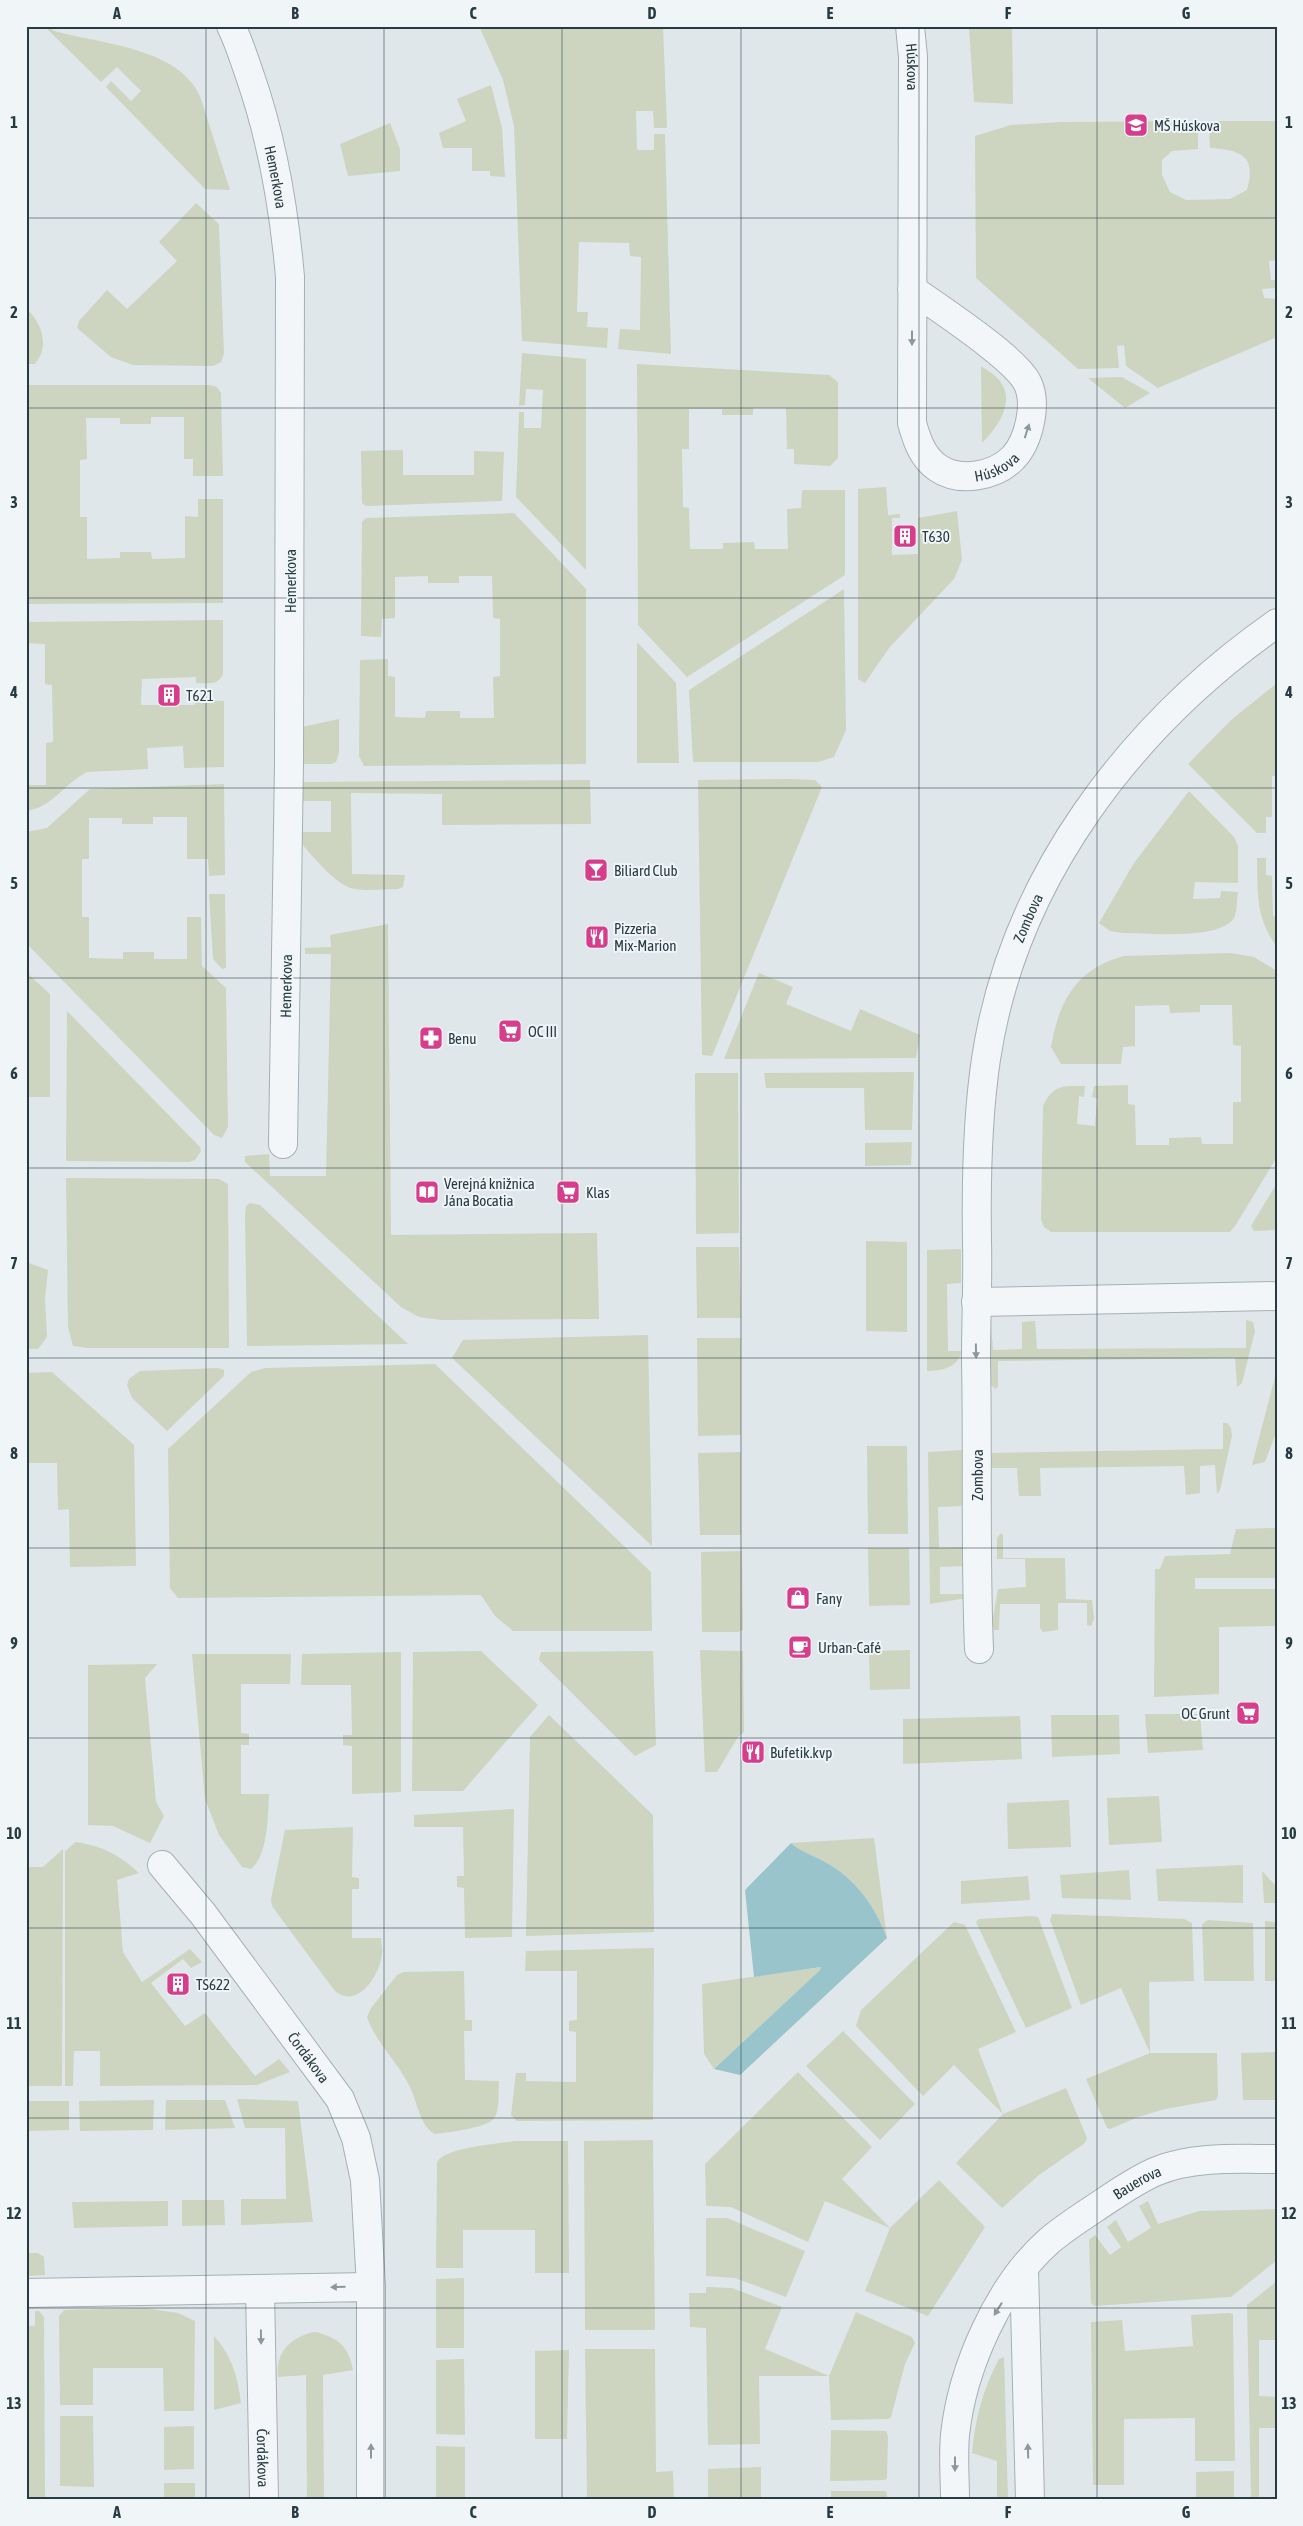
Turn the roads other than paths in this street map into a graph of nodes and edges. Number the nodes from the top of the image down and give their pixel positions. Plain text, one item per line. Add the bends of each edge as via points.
1 (231, 26) edge
2 (910, 26) edge
3 (912, 289) junction
4 (1277, 623) edge
5 (284, 1144) dead end
6 (1277, 1296) edge
7 (976, 1302) junction
8 (979, 1649) dead end
9 (162, 1865) dead end
10 (1277, 2159) edge
11 (1024, 2268) junction
12 (371, 2287) junction
13 (260, 2289) junction
14 (26, 2293) edge
15 (264, 2500) edge
16 (372, 2500) edge
17 (955, 2500) edge
18 (1030, 2500) edge

1 - 5 street, Hemerkova via 260,105 276,168 290,277
2 - 3 street, Húskova via 914,57
3 -> 3 street, Húskova via 912,424 918,444 939,469 965,476 982,475 1013,458 1022,443 1032,414 1028,384 1010,362
4 - 7 street, Zombova via 1204,678 1157,726 1114,774 1078,822 1044,881 1014,951 986,1058 979,1123
6 - 7 street
7 -> 8 street, Zombova
9 - 12 street, Čordákova via 203,1914 340,2098 354,2132 365,2180
10 - 11 street, Bauerova via 1204,2160 1158,2170 1082,2217 1050,2241
11 -> 17 street, Bauerova via 989,2323 965,2387 955,2435
18 -> 11 street
12 -> 13 street
16 -> 12 street, Čordákova
13 - 14 street
13 -> 15 street, Čordákova

